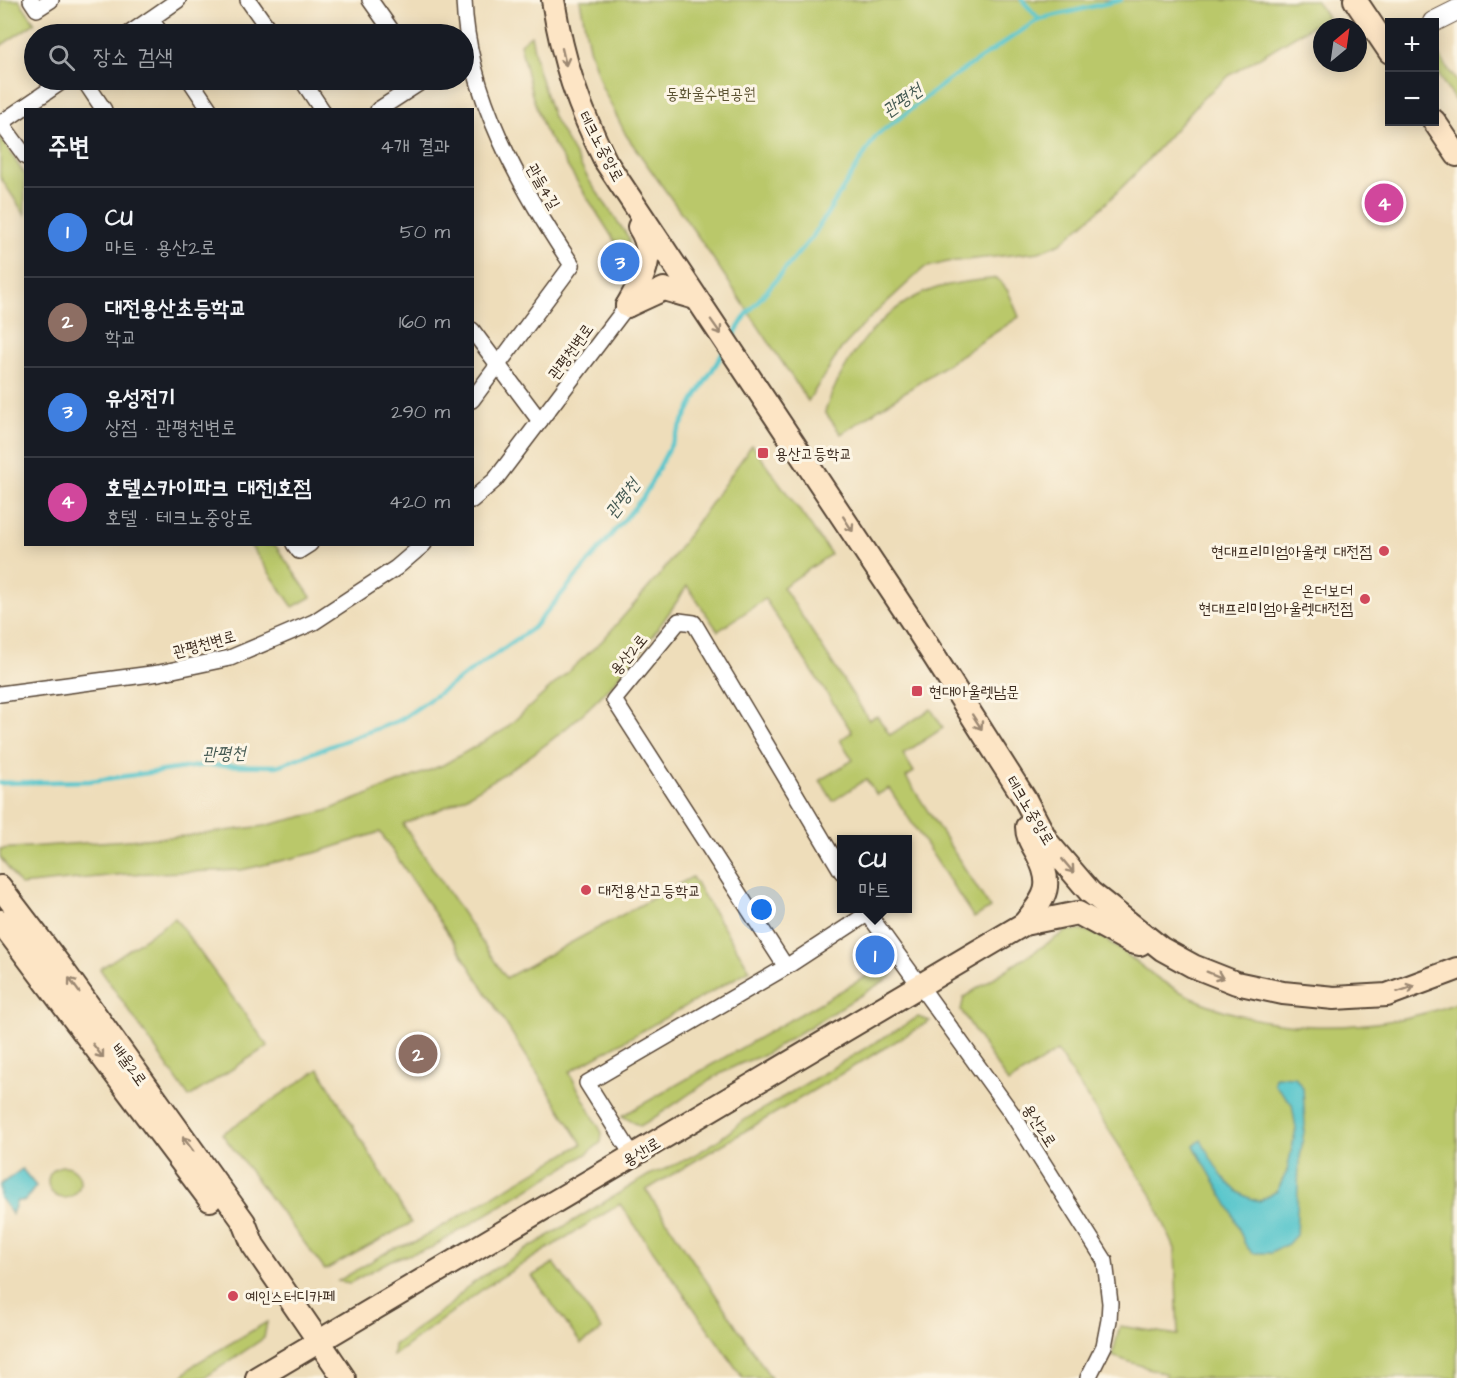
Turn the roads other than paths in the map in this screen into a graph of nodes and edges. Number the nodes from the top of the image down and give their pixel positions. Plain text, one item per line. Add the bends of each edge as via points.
1 (31, 0) edge
2 (51, 0) edge
3 (178, 0) edge
4 (248, 0) edge
5 (370, 0) edge
6 (464, 0) edge
7 (553, 0) edge
8 (1360, 7) edge
9 (1457, 10) edge
10 (151, 19) junction
11 (1439, 19) edge
12 (1385, 22) edge
13 (144, 24) edge
14 (154, 24) edge
15 (265, 24) edge
16 (387, 24) edge
17 (465, 24) edge
18 (1385, 46) edge
19 (474, 69) edge
20 (49, 90) edge
21 (91, 90) edge
22 (197, 90) edge
23 (309, 90) edge
24 (409, 90) edge
25 (103, 108) edge
26 (209, 108) edge
27 (321, 108) edge
28 (381, 108) edge
29 (1437, 126) edge
30 (24, 154) edge
31 (1457, 155) edge
32 (636, 206) junction
33 (685, 289) junction
34 (627, 306) junction
35 (474, 333) edge
36 (498, 366) junction
37 (474, 397) edge
38 (540, 421) junction
39 (474, 498) edge
40 (422, 546) edge
41 (0, 694) edge
42 (1025, 799) junction
43 (837, 864) edge
44 (0, 887) edge
45 (862, 913) edge
46 (866, 913) edge
47 (0, 921) edge
48 (1024, 924) junction
49 (1162, 949) junction
50 (786, 967) junction
51 (1457, 969) edge
52 (1446, 980) edge
53 (920, 986) junction
54 (633, 1156) junction
55 (253, 1245) junction
56 (318, 1343) junction
57 (257, 1378) edge
58 (344, 1378) edge
59 (1088, 1378) edge

1 - 2 street via 37,9
3 - 10 street
4 - 15 street
5 - 16 street
6 - 17 street, 관들4길
7 -> 32 main road, 테크노중앙로 via 568,76 585,120 606,162
8 - 12 main road
8 - 18 main road
9 - 11 street
10 - 13 street
10 - 14 street
19 - 36 street, 관들4길 via 510,163 572,265
20 - 30 street via 1,123
21 - 25 street
22 - 26 street
23 - 27 street
24 - 28 street
29 - 31 main road
32 - 33 main road, 테크노중앙로
32 - 34 main road via 633,218 645,235 650,258
33 - 34 main road via 664,289
33 -> 42 main road, 테크노중앙로 via 778,418
34 - 38 street, 관평천변로
35 - 36 street
36 - 37 street
36 - 38 street
38 - 39 street, 관평천변로 via 495,480
40 - 41 street, 관평천변로 via 396,568 314,622 230,658 159,673
42 - 48 main road via 1027,836 1048,884 1046,896
42 -> 49 main road, 테크노중앙로 via 1048,843 1090,892
43 - 50 street, 용산2로 via 694,623 679,621 614,700
55 -> 44 main road, 배울2로 via 244,1222
45 - 50 street, 용산2로
46 - 53 street, 용산2로
47 -> 55 main road, 배울2로 via 210,1201 231,1227
48 - 49 main road via 1078,913 1131,942
48 - 53 main road, 용산1로
49 -> 52 main road, 테크노중앙로 via 1236,983 1334,999 1388,995
50 - 54 street, 용산2로 via 587,1083
51 - 52 main road, 테크노중앙로
53 - 54 main road, 용산1로
53 - 59 street, 용산2로 via 1011,1112 1105,1262 1109,1320 1104,1346
54 - 56 main road, 용산1로
55 - 56 main road, 배울2로
56 - 57 main road, 용산1로
56 - 58 main road, 배울2로

